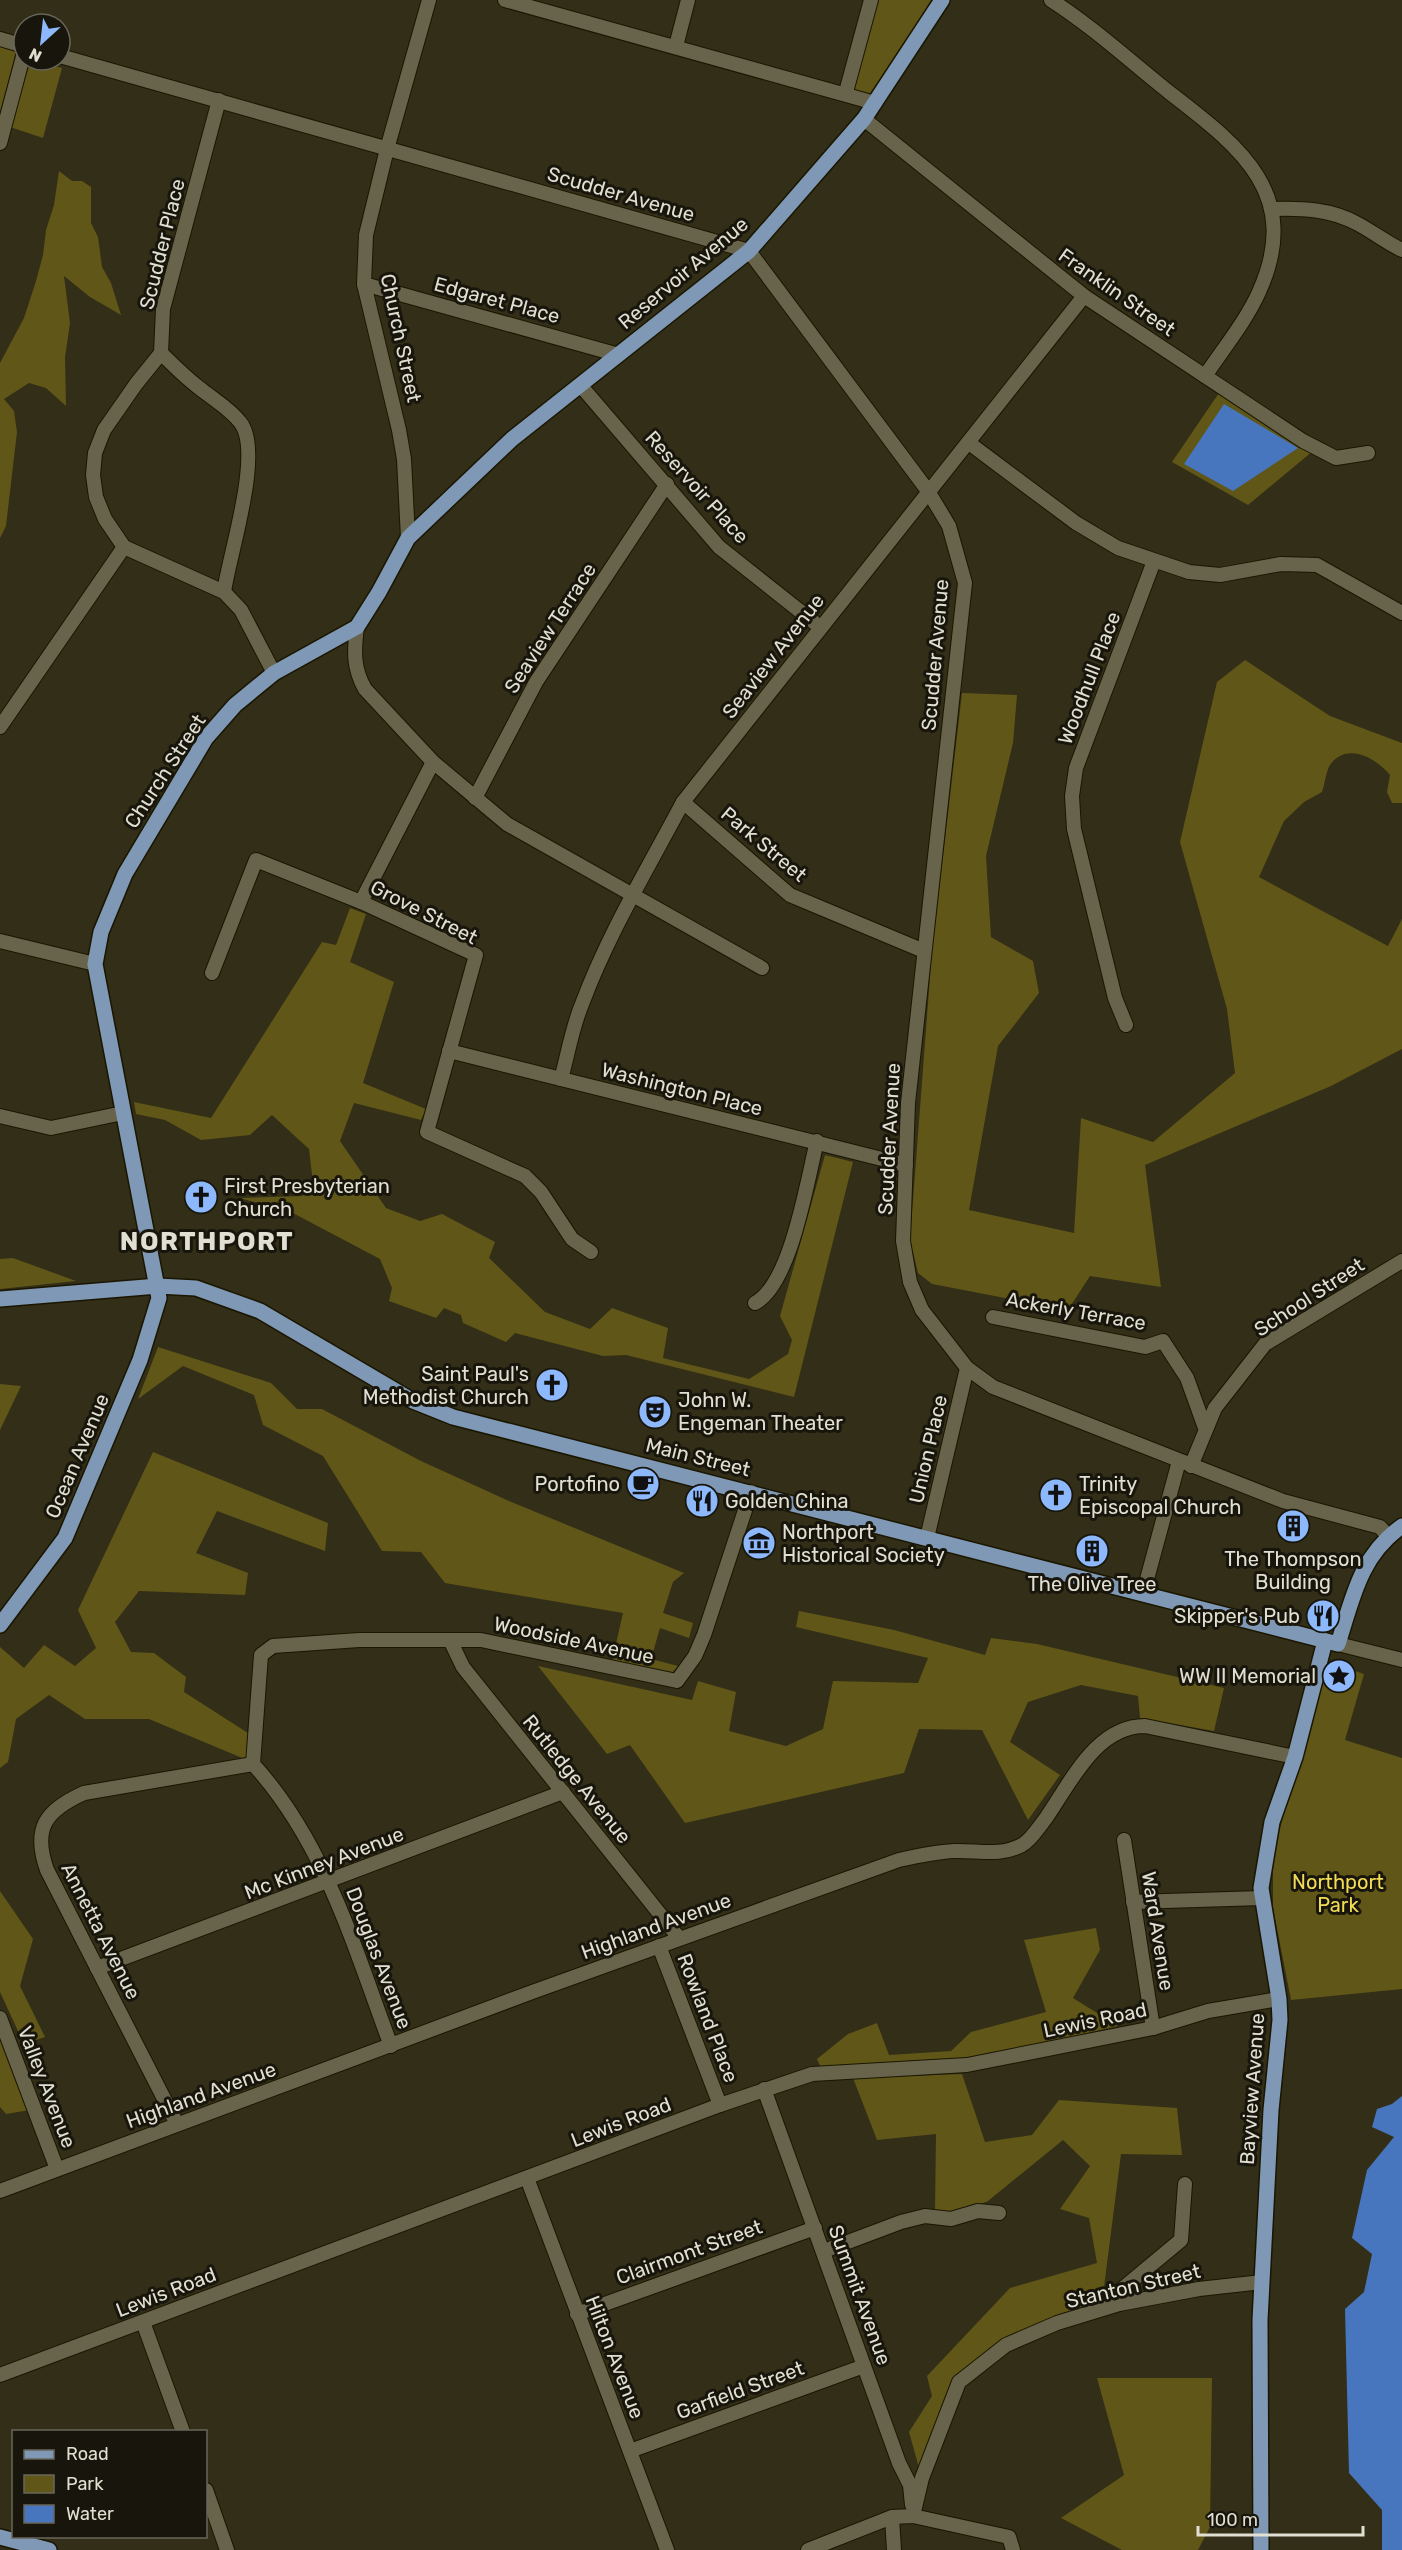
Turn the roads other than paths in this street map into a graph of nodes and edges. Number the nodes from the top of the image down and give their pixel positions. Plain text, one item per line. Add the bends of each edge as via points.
1 (429, 0) edge
2 (505, 0) edge
3 (688, 0) edge
4 (871, 0) edge
5 (942, 0) edge
6 (1051, 0) edge
7 (676, 46) junction
8 (72, 59) edge
9 (19, 72) edge
10 (846, 92) junction
11 (219, 100) junction
12 (875, 103) junction
13 (864, 118) junction
14 (0, 143) edge
15 (387, 149) junction
16 (1272, 209) junction
17 (1402, 250) edge
18 (749, 251) junction
19 (364, 284) junction
20 (1084, 296) junction
21 (161, 353) junction
22 (619, 356) junction
23 (1205, 376) junction
24 (581, 386) junction
25 (969, 442) junction
26 (1368, 453) dead end
27 (667, 484) junction
28 (927, 491) junction
29 (408, 538) junction
30 (124, 547) junction
31 (1154, 561) junction
32 (224, 592) junction
33 (1402, 613) edge
34 (357, 627) junction
35 (820, 627) junction
36 (274, 673) junction
37 (0, 727) edge
38 (433, 762) junction
39 (475, 798) junction
40 (683, 802) junction
41 (632, 896) junction
42 (361, 902) junction
43 (0, 941) edge
44 (924, 951) junction
45 (95, 964) junction
46 (762, 968) dead end
47 (212, 973) dead end
48 (1126, 1025) dead end
49 (449, 1051) junction
50 (561, 1079) junction
51 (123, 1113) junction
52 (0, 1116) edge
53 (817, 1142) junction
54 (906, 1165) junction
55 (591, 1252) dead end
56 (1402, 1261) edge
57 (158, 1286) junction
58 (0, 1299) edge
59 (755, 1304) dead end
60 (993, 1317) dead end
61 (967, 1368) junction
62 (1205, 1428) junction
63 (1185, 1464) junction
64 (751, 1492) junction
65 (1402, 1526) edge
66 (1388, 1536) junction
67 (927, 1538) junction
68 (1143, 1594) junction
69 (0, 1625) edge
70 (450, 1640) junction
71 (1332, 1642) junction
72 (1402, 1660) edge
73 (1294, 1757) junction
74 (253, 1764) junction
75 (563, 1792) junction
76 (1124, 1840) dead end
77 (329, 1882) junction
78 (1262, 1898) junction
79 (1133, 1902) junction
80 (679, 1938) junction
81 (659, 1946) junction
82 (97, 1968) junction
83 (1279, 2000) junction
84 (0, 2018) edge
85 (1153, 2028) junction
86 (391, 2046) junction
87 (764, 2089) junction
88 (720, 2105) junction
89 (177, 2124) junction
90 (57, 2169) junction
91 (527, 2178) junction
92 (1185, 2184) dead end
93 (0, 2191) edge
94 (999, 2213) dead end
95 (814, 2228) junction
96 (824, 2251) junction
97 (1262, 2282) junction
98 (1119, 2304) junction
99 (577, 2314) junction
100 (143, 2322) junction
101 (864, 2366) junction
102 (0, 2375) edge
103 (182, 2430) edge
104 (630, 2451) junction
105 (207, 2493) edge
106 (913, 2516) junction
107 (892, 2517) junction
108 (0, 2537) edge
109 (50, 2550) edge
110 (227, 2550) edge
111 (667, 2550) edge
112 (808, 2550) edge
113 (894, 2550) edge
114 (1013, 2550) edge
115 (1261, 2550) edge

1 - 15 street, Church Street
2 - 7 street
3 - 7 street
4 - 10 street
5 - 12 main road, Reservoir Avenue
6 - 16 street via 1233,144 1253,169
7 - 10 street
8 - 11 street, Scudder Avenue
9 - 14 street
10 - 12 street
11 - 15 street, Scudder Avenue
11 - 21 street, Scudder Place via 163,309
12 - 13 main road, Reservoir Avenue
13 - 18 main road, Reservoir Avenue
13 - 20 street, Franklin Street
15 - 18 street, Scudder Avenue
15 - 19 street, Church Street via 366,235
16 - 17 street via 1305,208 1332,213
16 - 23 street via 1272,249 1263,284
18 - 22 main road, Reservoir Avenue
18 - 28 street, Scudder Avenue
19 - 22 street, Edgaret Place
19 - 29 street, Church Street via 399,430
20 - 23 street, Franklin Street
20 - 25 street, Seaview Avenue
21 - 30 street via 104,430 95,453 96,497
21 - 32 street via 227,408 243,425 250,445 248,474
22 - 24 main road, Reservoir Avenue
23 - 26 street, Franklin Street via 1303,441 1336,458
24 - 27 street, Reservoir Place
24 - 29 main road, Reservoir Avenue via 512,439
25 - 28 street, Seaview Avenue
25 - 31 street via 1076,523 1118,548
27 - 35 street, Reservoir Place via 719,547
27 - 39 street, Seaview Terrace via 536,682
28 - 35 street, Seaview Avenue
28 - 44 street, Scudder Avenue via 949,526 965,583
29 - 34 main road, Church Street
30 - 32 street
30 - 37 street
31 - 33 street via 1189,572 1220,575 1281,564 1317,565
31 - 48 street, Woodhull Place via 1076,768 1072,796 1074,829 1115,998
32 - 36 street via 241,610
34 - 36 main road, Church Street
34 - 38 street via 353,656 357,675 365,689
35 - 40 street, Seaview Avenue
36 - 45 main road, Church Street via 235,705 207,738 125,874 101,932
38 - 39 street
38 - 42 street
39 - 41 street via 507,824
40 - 41 street, Seaview Avenue
40 - 44 street, Park Street via 790,895
41 - 46 street
41 - 50 street, Seaview Avenue via 582,1003
42 - 47 street, Grove Street via 256,860
42 - 49 street, Grove Street via 476,955
43 - 45 street
44 - 54 street, Scudder Avenue via 908,1102
45 - 51 main road, Church Street
49 - 50 street, Washington Place
49 - 55 street, Grove Street via 427,1132 525,1176 542,1192 575,1242
50 - 53 street, Washington Place
51 - 52 street via 51,1128
51 - 57 main road, Church Street
53 - 54 street, Washington Place
53 - 59 street via 792,1242 770,1291
54 - 61 street, Scudder Avenue via 903,1240 914,1294 931,1324
56 - 62 street, School Street via 1265,1344 1215,1408
57 - 58 main road, Main Street
57 - 64 main road, Main Street via 196,1288 260,1311 434,1411
57 - 69 main road, Ocean Avenue via 159,1298 146,1346 65,1538
60 - 62 street, Ackerly Terrace via 1145,1347 1163,1341 1187,1378
61 - 63 street, Scudder Avenue via 1012,1396
61 - 67 street, Union Place
62 - 63 street, School Street
63 - 66 street, Scudder Avenue via 1283,1501 1380,1527
63 - 68 street, School Street
64 - 67 main road, Main Street
64 - 70 street, Woodside Avenue via 704,1635 677,1681 481,1640
65 - 66 main road, Bayview Avenue
66 - 71 main road, Bayview Avenue via 1363,1572
67 - 68 main road, Main Street
68 - 71 main road, Main Street
70 - 74 street, Woodside Avenue via 273,1646 261,1655
70 - 75 street, Rutledge Avenue via 463,1667
71 - 72 street, Main Street
71 - 73 main road, Bayview Avenue
73 - 78 main road, Bayview Avenue via 1272,1822
73 - 80 street, Highland Avenue via 1145,1726 1128,1726 1096,1747 1024,1844 1005,1852 955,1851 899,1860
74 - 77 street, Douglas Avenue via 289,1809
74 - 82 street, Annetta Avenue via 84,1793 64,1802 46,1818 40,1837 41,1854
75 - 77 street, Mc Kinney Avenue
75 - 80 street, Rutledge Avenue
76 - 79 street, Ward Avenue
77 - 82 street, Mc Kinney Avenue
77 - 86 street, Douglas Avenue
78 - 79 street
78 - 83 main road, Bayview Avenue
79 - 85 street, Ward Avenue
80 - 81 street, Highland Avenue
81 - 86 street, Highland Avenue
81 - 88 street, Rowland Place
82 - 89 street, Annetta Avenue
83 - 85 street, Lewis Road via 1208,2011
83 - 97 main road, Bayview Avenue
84 - 90 street, Valley Avenue
85 - 87 street, Lewis Road via 967,2066 812,2074
86 - 89 street, Highland Avenue
87 - 88 street, Lewis Road
87 - 95 street, Summit Avenue
88 - 91 street, Lewis Road
89 - 90 street, Highland Avenue
90 - 93 street, Highland Avenue
91 - 99 street, Hilton Avenue
91 - 100 street, Lewis Road
92 - 98 street via 1181,2240 1121,2290
94 - 96 street via 978,2211 951,2219 925,2216
95 - 96 street, Summit Avenue
95 - 99 street, Clairmont Street
96 - 101 street, Summit Avenue
97 - 98 street, Stanton Street
97 - 115 main road, Bayview Avenue
98 - 106 street, Stanton Street via 1057,2323 1006,2345 959,2382 922,2478
99 - 104 street, Hilton Avenue
100 - 102 street, Lewis Road
100 - 103 street
101 - 104 street, Garfield Street
101 - 106 street, Summit Avenue via 910,2485
104 - 111 street, Hilton Avenue
105 - 110 street
106 - 107 street
106 - 114 street via 1009,2537
107 - 112 street
107 - 113 street
108 - 109 main road

